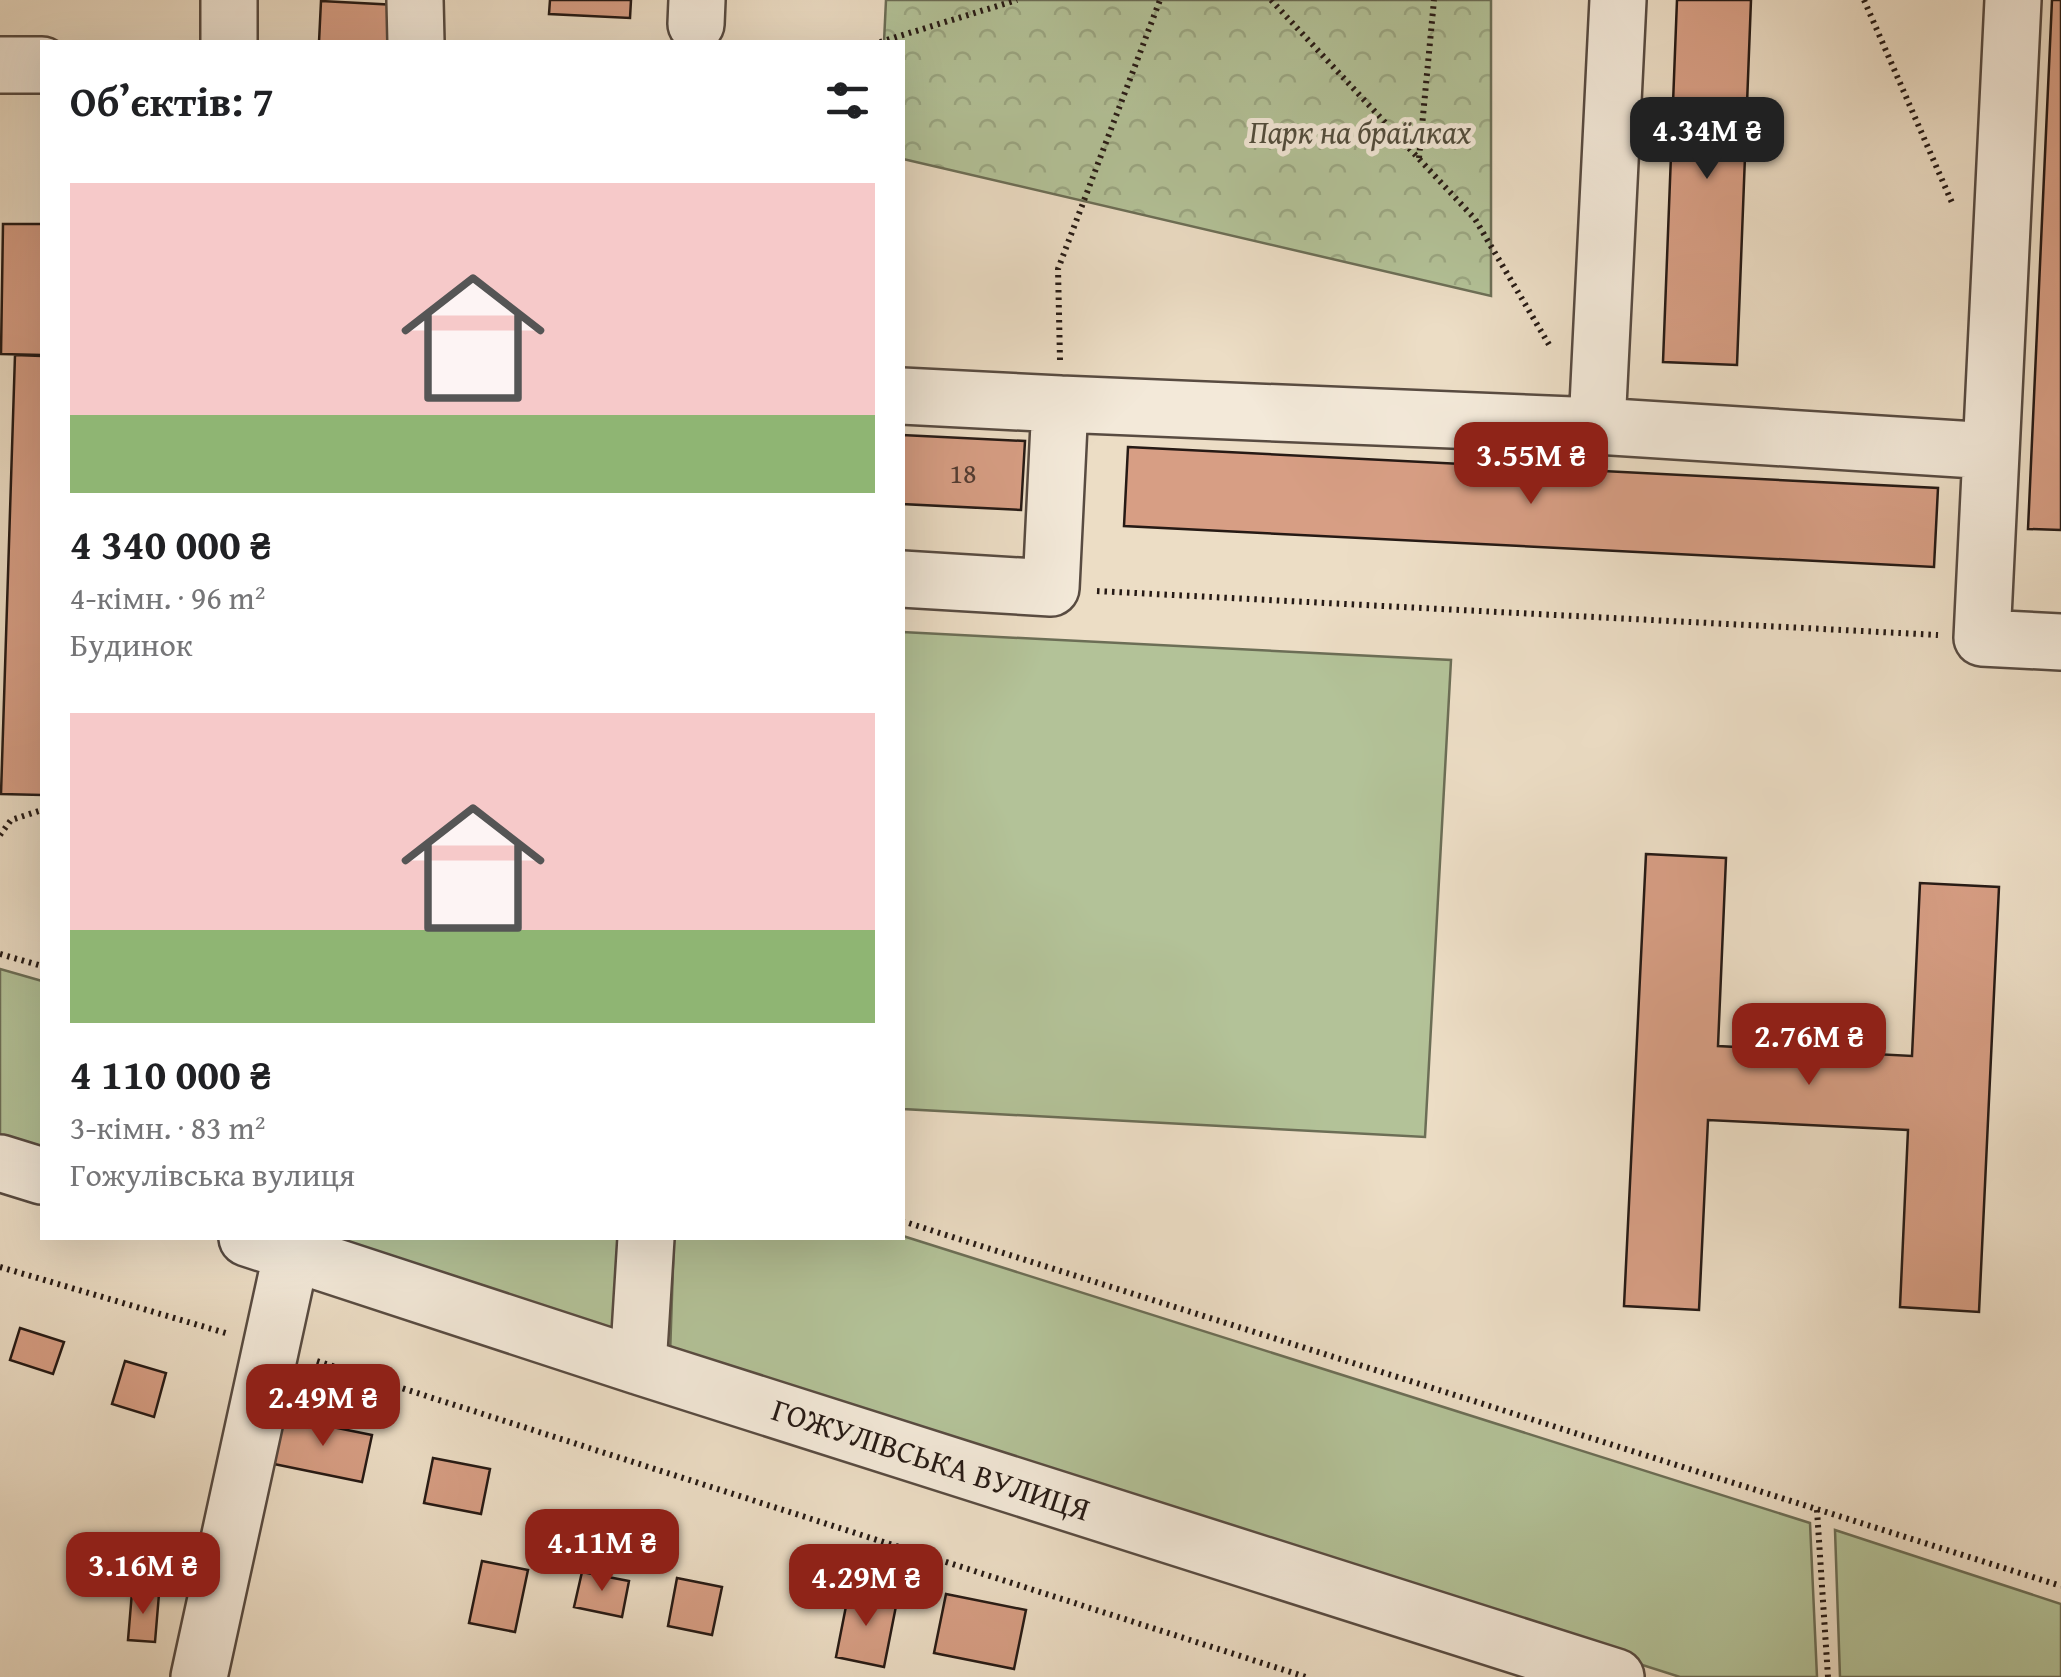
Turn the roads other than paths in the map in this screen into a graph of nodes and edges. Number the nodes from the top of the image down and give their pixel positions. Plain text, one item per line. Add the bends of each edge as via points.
1 (228, 0) edge
2 (416, 0) edge
3 (1618, 0) edge
4 (2013, 0) edge
5 (228, 40) edge
6 (416, 40) edge
7 (0, 65) edge
8 (40, 65) edge
9 (905, 396) edge
10 (1060, 404) junction
11 (1597, 426) junction
12 (1991, 450) junction
13 (905, 580) edge
14 (2061, 642) edge
15 (0, 1163) edge
16 (40, 1175) edge
17 (646, 1240) edge
18 (270, 1244) edge
19 (638, 1366) junction
20 (198, 1677) edge
21 (1616, 1677) edge

1 - 5 street
2 - 6 street
3 - 11 street
4 - 12 street
7 - 8 street
9 - 10 street
10 - 11 street
10 - 13 street via 1051,588
11 - 12 street
12 - 14 street via 1982,638
15 - 16 street
17 - 19 street
18 - 19 street, ГОЖУЛІВСЬКА ВУЛИЦЯ
18 - 20 street via 272,1347
19 - 21 street, ГОЖУЛІВСЬКА ВУЛИЦЯ

